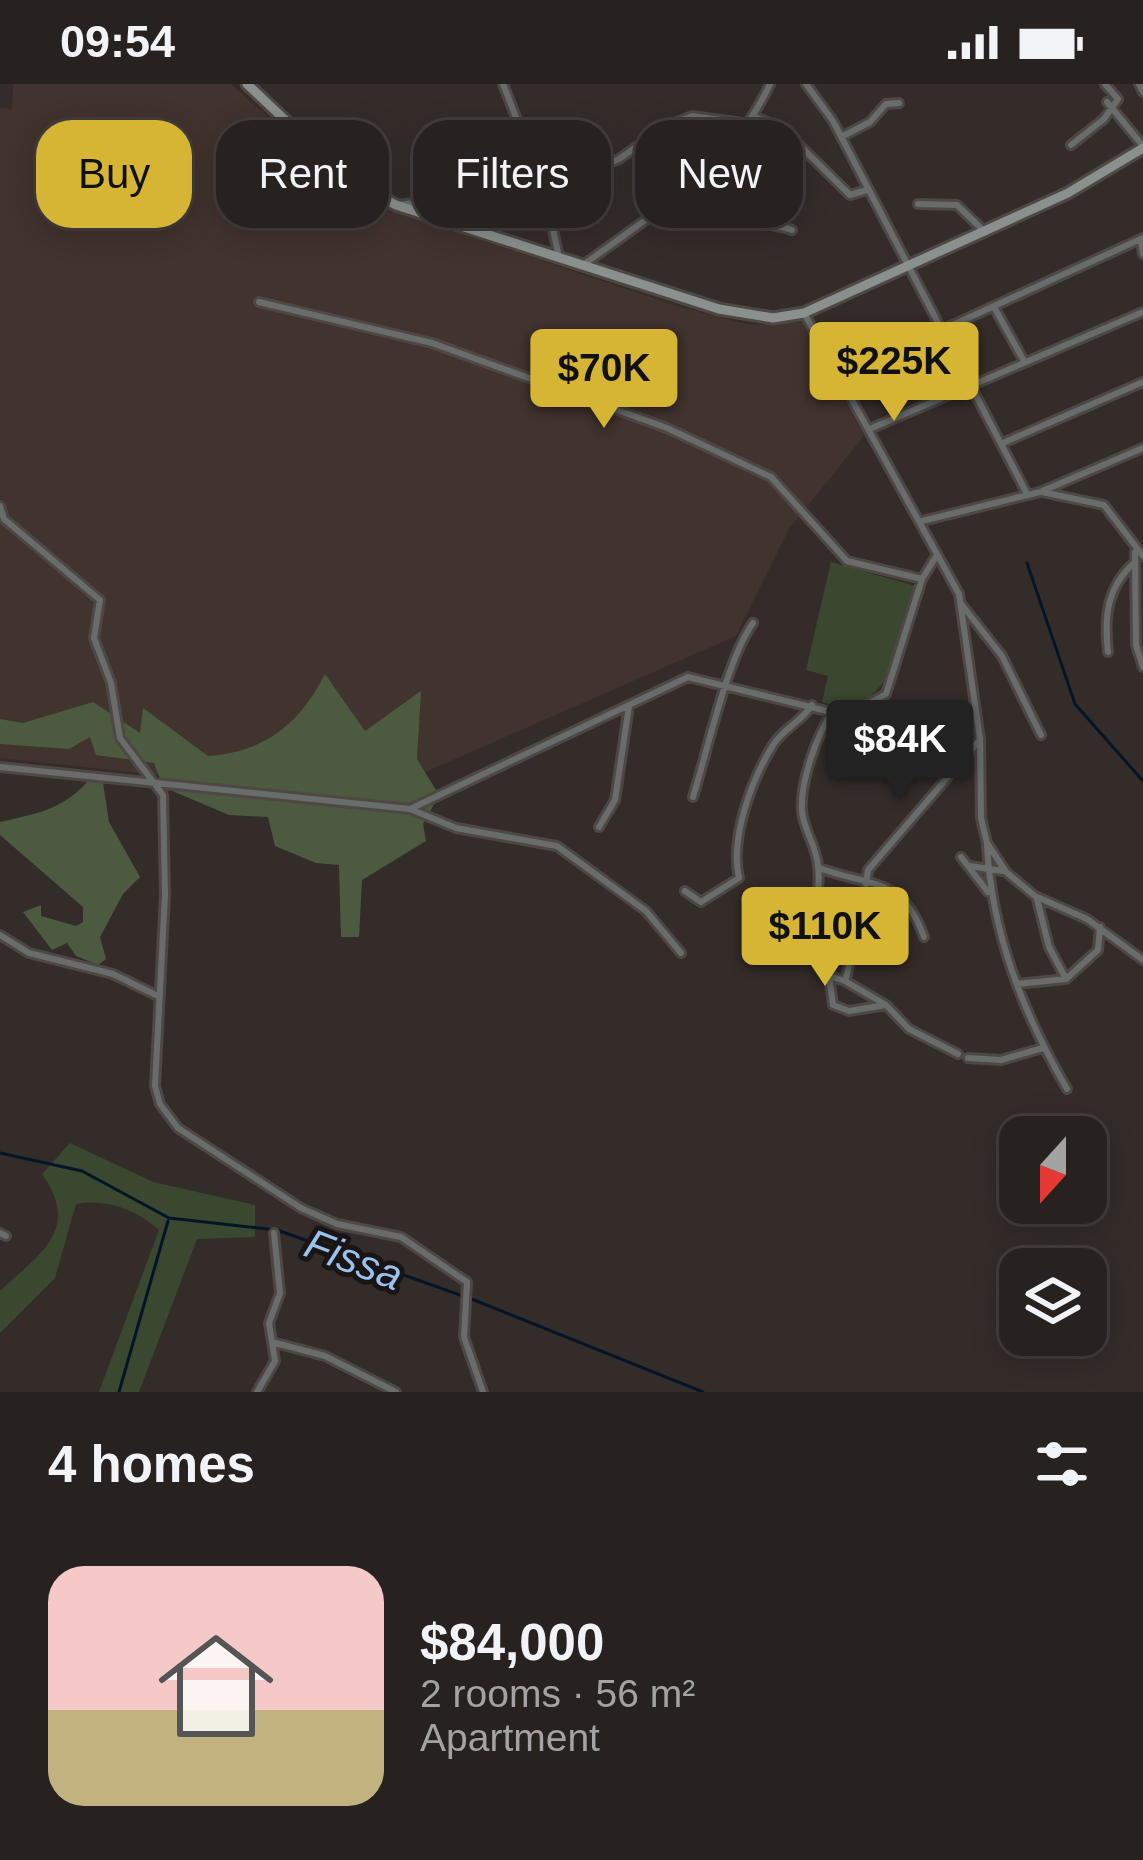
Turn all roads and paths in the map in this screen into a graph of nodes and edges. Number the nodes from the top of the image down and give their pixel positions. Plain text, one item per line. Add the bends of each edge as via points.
1 (247, 84) edge
2 (503, 84) edge
3 (770, 84) edge
4 (1105, 84) edge
5 (809, 85) edge
6 (1107, 102) dead end
7 (898, 104) dead end
8 (1114, 110) junction
9 (517, 120) edge
10 (681, 120) edge
11 (752, 120) joint
12 (841, 137) junction
13 (1071, 145) dead end
14 (1143, 147) edge
15 (803, 154) edge
16 (867, 190) junction
17 (413, 203) edge
18 (918, 204) dead end
19 (396, 205) junction
20 (635, 226) edge
21 (553, 228) edge
22 (780, 228) edge
23 (792, 230) dead end
24 (985, 232) junction
25 (1142, 239) edge
26 (1143, 254) edge
27 (559, 258) junction
28 (583, 265) junction
29 (907, 267) junction
30 (259, 302) dead end
31 (994, 307) junction
32 (1143, 312) edge
33 (804, 313) junction
34 (940, 330) junction
35 (1024, 361) junction
36 (841, 376) junction
37 (1143, 382) edge
38 (968, 383) junction
39 (872, 428) junction
40 (1005, 442) junction
41 (1143, 448) edge
42 (1026, 492) junction
43 (1040, 492) junction
44 (0, 506) edge
45 (922, 521) junction
46 (935, 558) junction
47 (1139, 559) edge
48 (922, 579) junction
49 (960, 603) junction
50 (753, 623) dead end
51 (1108, 652) dead end
52 (1143, 668) edge
53 (729, 686) junction
54 (812, 705) junction
55 (629, 706) junction
56 (833, 711) junction
57 (1041, 735) dead end
58 (980, 739) junction
59 (0, 766) edge
60 (148, 779) junction
61 (693, 797) dead end
62 (410, 809) junction
63 (599, 827) dead end
64 (987, 842) junction
65 (961, 856) dead end
66 (969, 866) junction
67 (988, 867) junction
68 (819, 868) junction
69 (1006, 872) junction
70 (866, 884) junction
71 (686, 891) dead end
72 (990, 895) junction
73 (1035, 896) junction
74 (1100, 927) junction
75 (808, 929) junction
76 (0, 934) edge
77 (924, 937) dead end
78 (773, 949) dead end
79 (681, 953) dead end
80 (1143, 961) edge
81 (829, 976) junction
82 (1066, 979) junction
83 (844, 980) junction
84 (1016, 984) junction
85 (156, 994) junction
86 (886, 1005) junction
87 (1043, 1048) junction
88 (958, 1054) dead end
89 (968, 1058) dead end
90 (1067, 1090) dead end
91 (274, 1233) dead end
92 (272, 1342) junction
93 (257, 1392) edge
94 (395, 1392) edge
95 (483, 1392) edge

1 - 19 main road via 338,171
2 - 9 street
3 - 11 street
4 - 8 street via 1118,99
5 - 12 street
6 - 8 street
7 - 12 street via 886,104
8 - 13 street
8 - 14 street
10 - 11 street
12 - 16 street
14 - 24 main road
15 - 16 street via 850,195
16 - 29 street
17 - 19 street
18 - 24 street via 957,205
19 - 27 main road
20 - 28 street
21 - 27 street
22 - 23 street
24 - 29 main road
25 - 26 street
25 - 31 street
27 - 28 main road
28 - 33 main road via 719,309 773,318
29 - 33 main road
29 - 34 street
30 - 48 street via 432,344 667,428 771,477 848,561
31 - 34 street
31 - 35 street
32 - 35 street
33 - 36 street
34 - 36 street
34 - 38 street
35 - 38 street
36 - 39 street
37 - 40 street
38 - 39 street
38 - 40 street
39 - 45 street
40 - 42 street
41 - 43 street
42 - 43 street
42 - 45 street
43 - 47 street via 1104,505
44 - 60 street via 4,519 100,600 94,638 119,738
45 - 46 street
46 - 48 street
46 - 49 street
47 - 51 street via 1117,578
47 - 52 street via 1136,645
48 - 56 street via 886,694 847,716
49 - 57 street via 1002,656
49 - 58 street
50 - 53 street via 734,648
53 - 54 street
53 - 55 street via 688,677
53 - 61 street
54 - 56 street
54 - 71 street via 774,743 760,774 733,850 739,878 701,902
55 - 62 street
55 - 63 street via 615,800
56 - 68 street via 819,733 802,810
58 - 64 street
58 - 70 street via 868,870
59 - 60 street
60 - 62 street
60 - 85 street via 163,795
62 - 79 street via 456,828 557,846 646,911
64 - 67 street
64 - 69 street
65 - 66 street
66 - 67 street
66 - 72 street
67 - 69 street
67 - 72 street
68 - 70 street
68 - 75 street
69 - 73 street
70 - 77 street via 911,903
72 - 84 street
73 - 74 street
73 - 82 street
74 - 80 street
74 - 82 street via 1098,950
75 - 78 street
75 - 81 street
75 - 83 street via 854,948
76 - 85 street via 29,953
81 - 83 street
81 - 86 street via 833,1005
82 - 84 street
83 - 86 street
84 - 87 street
85 - 95 street via 155,1085 178,1128 301,1208 401,1237 467,1282 464,1336
86 - 88 street via 909,1029
87 - 89 street via 1001,1060
87 - 90 street
91 - 92 street via 280,1293 269,1323
92 - 93 street via 275,1360
92 - 94 street via 325,1356

